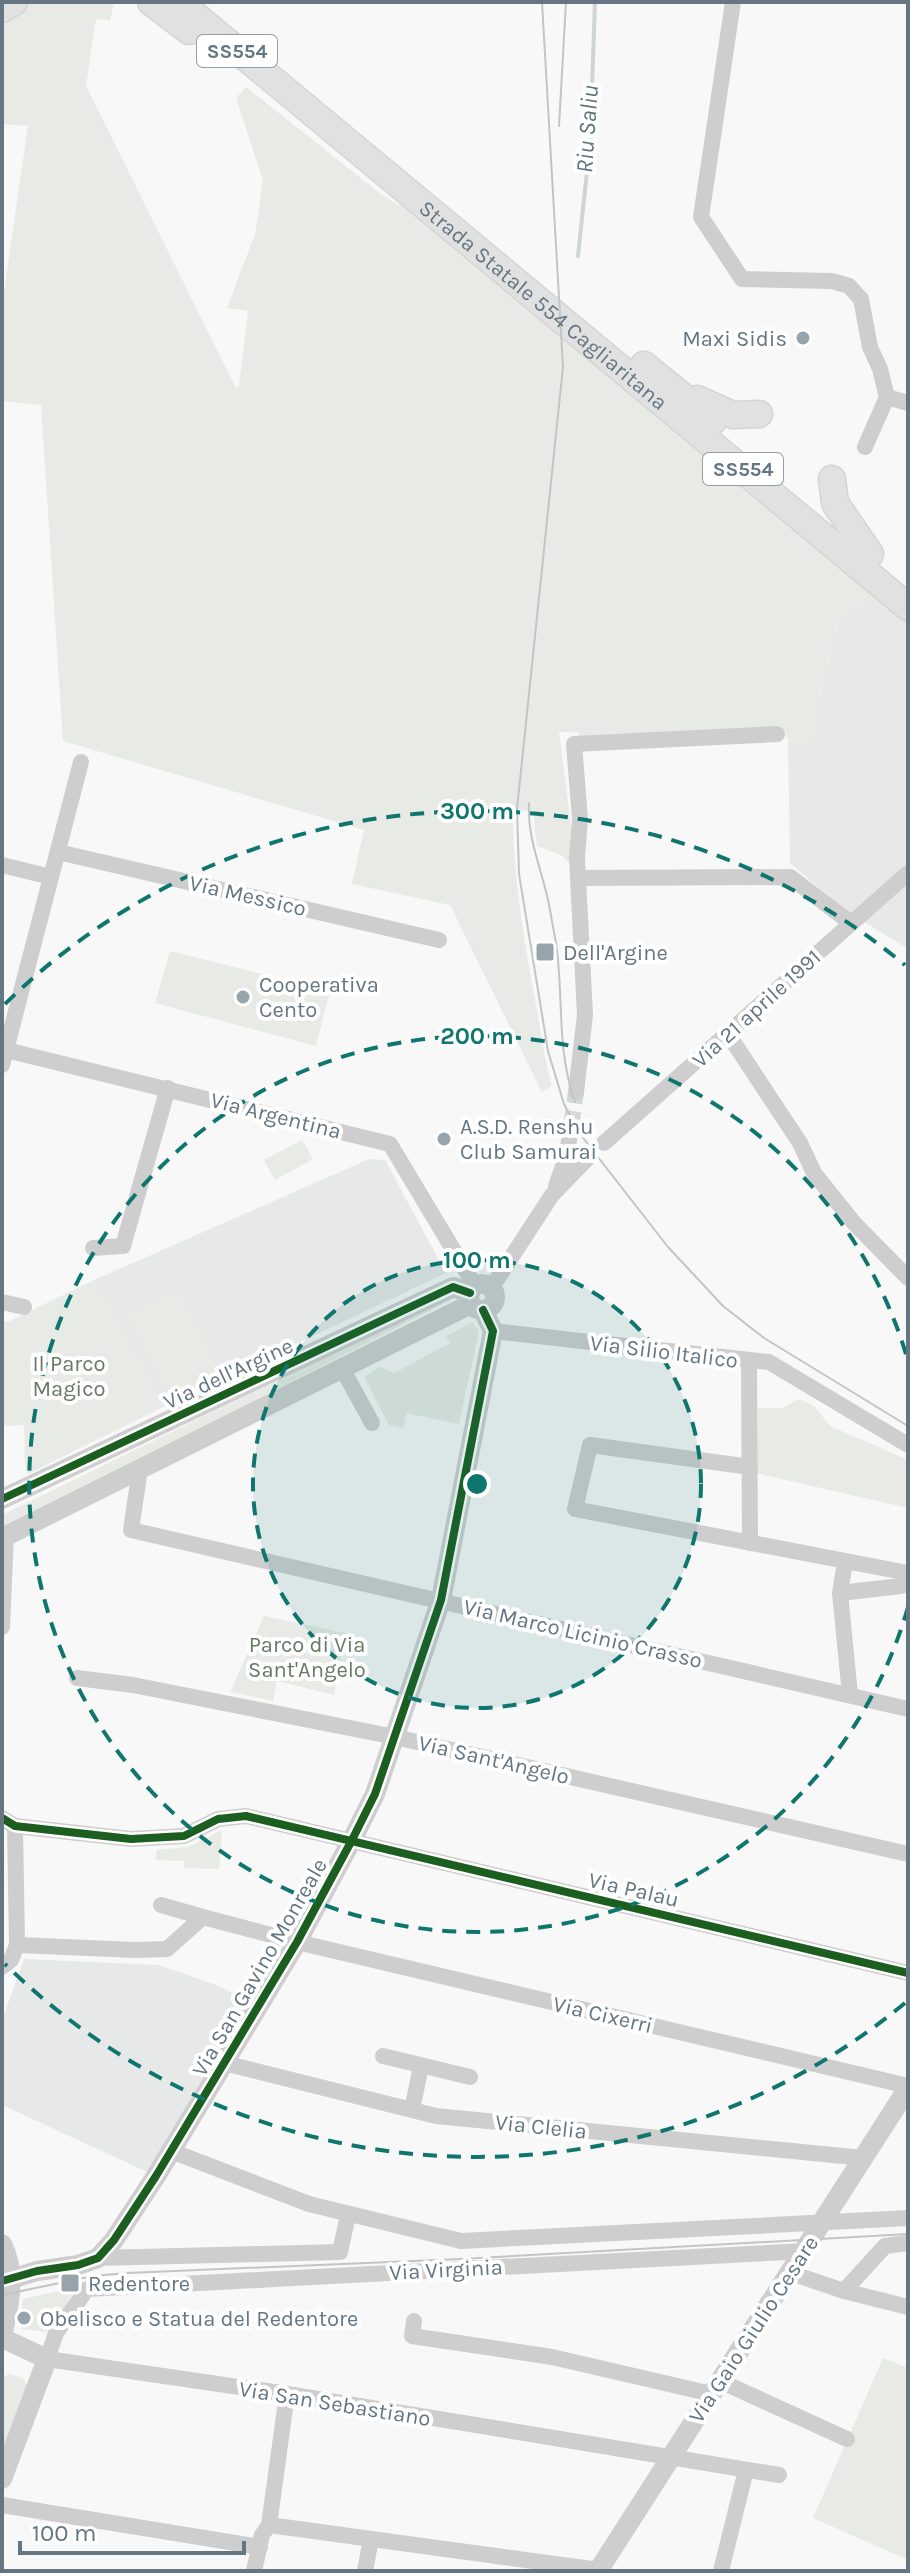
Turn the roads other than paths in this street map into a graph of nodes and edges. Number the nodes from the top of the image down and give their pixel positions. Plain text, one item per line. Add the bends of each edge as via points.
1 (14, 2) edge
2 (151, 2) edge
3 (179, 2) edge
4 (204, 2) edge
5 (733, 2) edge
6 (2, 9) edge
7 (296, 99) junction
8 (545, 296) junction
9 (579, 324) junction
10 (677, 391) junction
11 (887, 397) junction
12 (908, 403) edge
13 (759, 414) dead end
14 (865, 447) dead end
15 (832, 479) dead end
16 (870, 554) junction
17 (908, 585) edge
18 (908, 607) edge
19 (777, 734) dead end
20 (81, 762) dead end
21 (58, 852) junction
22 (2, 865) edge
23 (908, 873) edge
24 (51, 877) junction
25 (578, 878) junction
26 (851, 923) junction
27 (439, 940) dead end
28 (728, 1034) junction
29 (3, 1055) edge
30 (168, 1088) junction
31 (576, 1092) tunnel mouth
32 (571, 1127) tunnel mouth
33 (604, 1143) dead end
34 (590, 1156) dead end
35 (552, 1195) junction
36 (93, 1248) dead end
37 (908, 1278) edge
38 (478, 1296) junction
39 (2, 1302) edge
40 (24, 1307) dead end
41 (493, 1331) junction
42 (749, 1360) junction
43 (342, 1368) junction
44 (372, 1423) dead end
45 (908, 1445) edge
46 (750, 1467) junction
47 (140, 1469) junction
48 (2, 1499) edge
49 (4, 1537) edge
50 (750, 1543) junction
51 (845, 1562) junction
52 (908, 1573) edge
53 (908, 1582) edge
54 (840, 1593) junction
55 (441, 1600) junction
56 (2, 1627) edge
57 (77, 1678) dead end
58 (850, 1695) junction
59 (908, 1709) edge
60 (395, 1737) junction
61 (8, 1822) edge
62 (352, 1840) junction
63 (908, 1854) edge
64 (161, 1905) dead end
65 (203, 1917) junction
66 (297, 1942) junction
67 (17, 1945) junction
68 (2, 1967) edge
69 (908, 1973) edge
70 (383, 2056) dead end
71 (224, 2063) junction
72 (421, 2066) junction
73 (470, 2077) dead end
74 (908, 2087) edge
75 (412, 2110) junction
76 (171, 2151) junction
77 (863, 2158) junction
78 (348, 2215) junction
79 (908, 2218) edge
80 (822, 2222) junction
81 (908, 2243) edge
82 (2, 2244) edge
83 (805, 2251) junction
84 (98, 2258) junction
85 (791, 2273) junction
86 (7, 2280) edge
87 (844, 2291) junction
88 (908, 2307) edge
89 (414, 2321) dead end
90 (2, 2337) edge
91 (47, 2359) junction
92 (716, 2388) junction
93 (287, 2394) junction
94 (847, 2439) dead end
95 (671, 2457) junction
96 (746, 2470) junction
97 (779, 2475) dead end
98 (2, 2479) edge
99 (2, 2505) edge
100 (269, 2525) junction
101 (371, 2539) junction
102 (260, 2547) junction
103 (598, 2570) edge
104 (254, 2571) edge
105 (365, 2571) edge
106 (721, 2571) edge

1 - 6 highway
2 - 7 highway via 276,103
3 - 7 highway, Strada Statale 554 Cagliaritana / SS554
4 - 8 highway, Strada Statale 554 Cagliaritana / SS554
5 - 11 street via 701,217 742,279 849,286 861,299
7 - 8 highway, Strada Statale 554 Cagliaritana / SS554
8 - 9 highway, Strada Statale 554 Cagliaritana / SS554
9 - 10 highway, Strada Statale 554 Cagliaritana / SS554
9 - 18 highway, Strada Statale 554 Cagliaritana / SS554
10 - 13 highway via 733,415
10 - 16 highway, Strada Statale 554 Cagliaritana / SS554
11 - 12 street
11 - 14 street
15 - 16 highway via 835,503
16 - 17 highway, Strada Statale 554 Cagliaritana / SS554
19 - 25 street via 574,744
20 - 21 street
21 - 24 street
21 - 27 street, Via Messico
22 - 24 street
23 - 26 street, Via 21 aprile 1991
24 - 29 street
25 - 26 street via 790,877
25 - 31 street via 585,1015
26 - 28 street, Via 21 aprile 1991
28 - 33 street, Via 21 aprile 1991
28 - 37 street via 814,1173
29 - 30 street, Via Argentina
30 - 36 street via 123,1246
30 - 38 street, Via Argentina via 390,1144
32 - 35 street
34 - 35 street
35 - 38 street
38 - 41 street
38 - 43 street, Via dell'Argine
38 - 48 street, Via dell'Argine via 453,1287
39 - 40 street
41 - 42 street, Via Silio Italico
41 - 55 street, Via San Gavino Monreale
42 - 45 street via 769,1362
42 - 46 street, Via Silio Italico
43 - 44 street
43 - 47 street, Via dell'Argine
46 - 50 street, Via Silio Italico
46 - 50 street via 590,1445 575,1509
47 - 49 street, Via dell'Argine
47 - 55 street, Via Marco Licinio Crasso via 131,1530
49 - 56 street
50 - 51 street
51 - 52 street
51 - 54 street
53 - 54 street
54 - 58 street
55 - 58 street, Via Marco Licinio Crasso
55 - 60 street, Via San Gavino Monreale
57 - 60 street, Via Sant'Angelo
58 - 59 street, Via Marco Licinio Crasso
60 - 62 street, Via San Gavino Monreale
60 - 63 street, Via Sant'Angelo
61 - 62 street, Via Palau via 131,1839 184,1836 218,1819 246,1816
61 - 67 street
62 - 66 street, Via San Gavino Monreale
62 - 69 street, Via Palau
64 - 65 street, Via Cixerri
65 - 66 street, Via Cixerri
65 - 67 street via 167,1949
66 - 71 street, Via San Gavino Monreale
66 - 74 street, Via Cixerri
67 - 68 street
70 - 72 street
71 - 75 street, Via Clelia
71 - 76 street, Via San Gavino Monreale
72 - 73 street
72 - 75 street
74 - 77 street, Via Gaio Giulio Cesare
75 - 77 street, Via Clelia
76 - 78 street, Via Virginia
76 - 84 street, Via San Gavino Monreale
77 - 80 street, Via Gaio Giulio Cesare
78 - 80 street, Via Virginia via 461,2241
78 - 84 street via 340,2252
79 - 80 street, Via Virginia
80 - 83 street, Via Gaio Giulio Cesare
81 - 87 street via 885,2246
82 - 86 street via 8,2256
83 - 85 street, Via Gaio Giulio Cesare
83 - 91 street, Via Virginia via 87,2289 56,2333
84 - 86 street
85 - 87 street
85 - 92 street, Via Gaio Giulio Cesare
86 - 90 street
87 - 88 street
89 - 92 street via 412,2336
90 - 91 street, Via San Sebastiano
91 - 93 street, Via San Sebastiano
91 - 98 street
92 - 94 street
92 - 95 street, Via Gaio Giulio Cesare
93 - 95 street, Via San Sebastiano
93 - 100 street
95 - 96 street, Via San Sebastiano
95 - 103 street, Via Gaio Giulio Cesare
96 - 97 street, Via San Sebastiano
96 - 106 street
99 - 102 street
100 - 101 street
100 - 102 street
101 - 103 street
101 - 105 street
102 - 104 street

